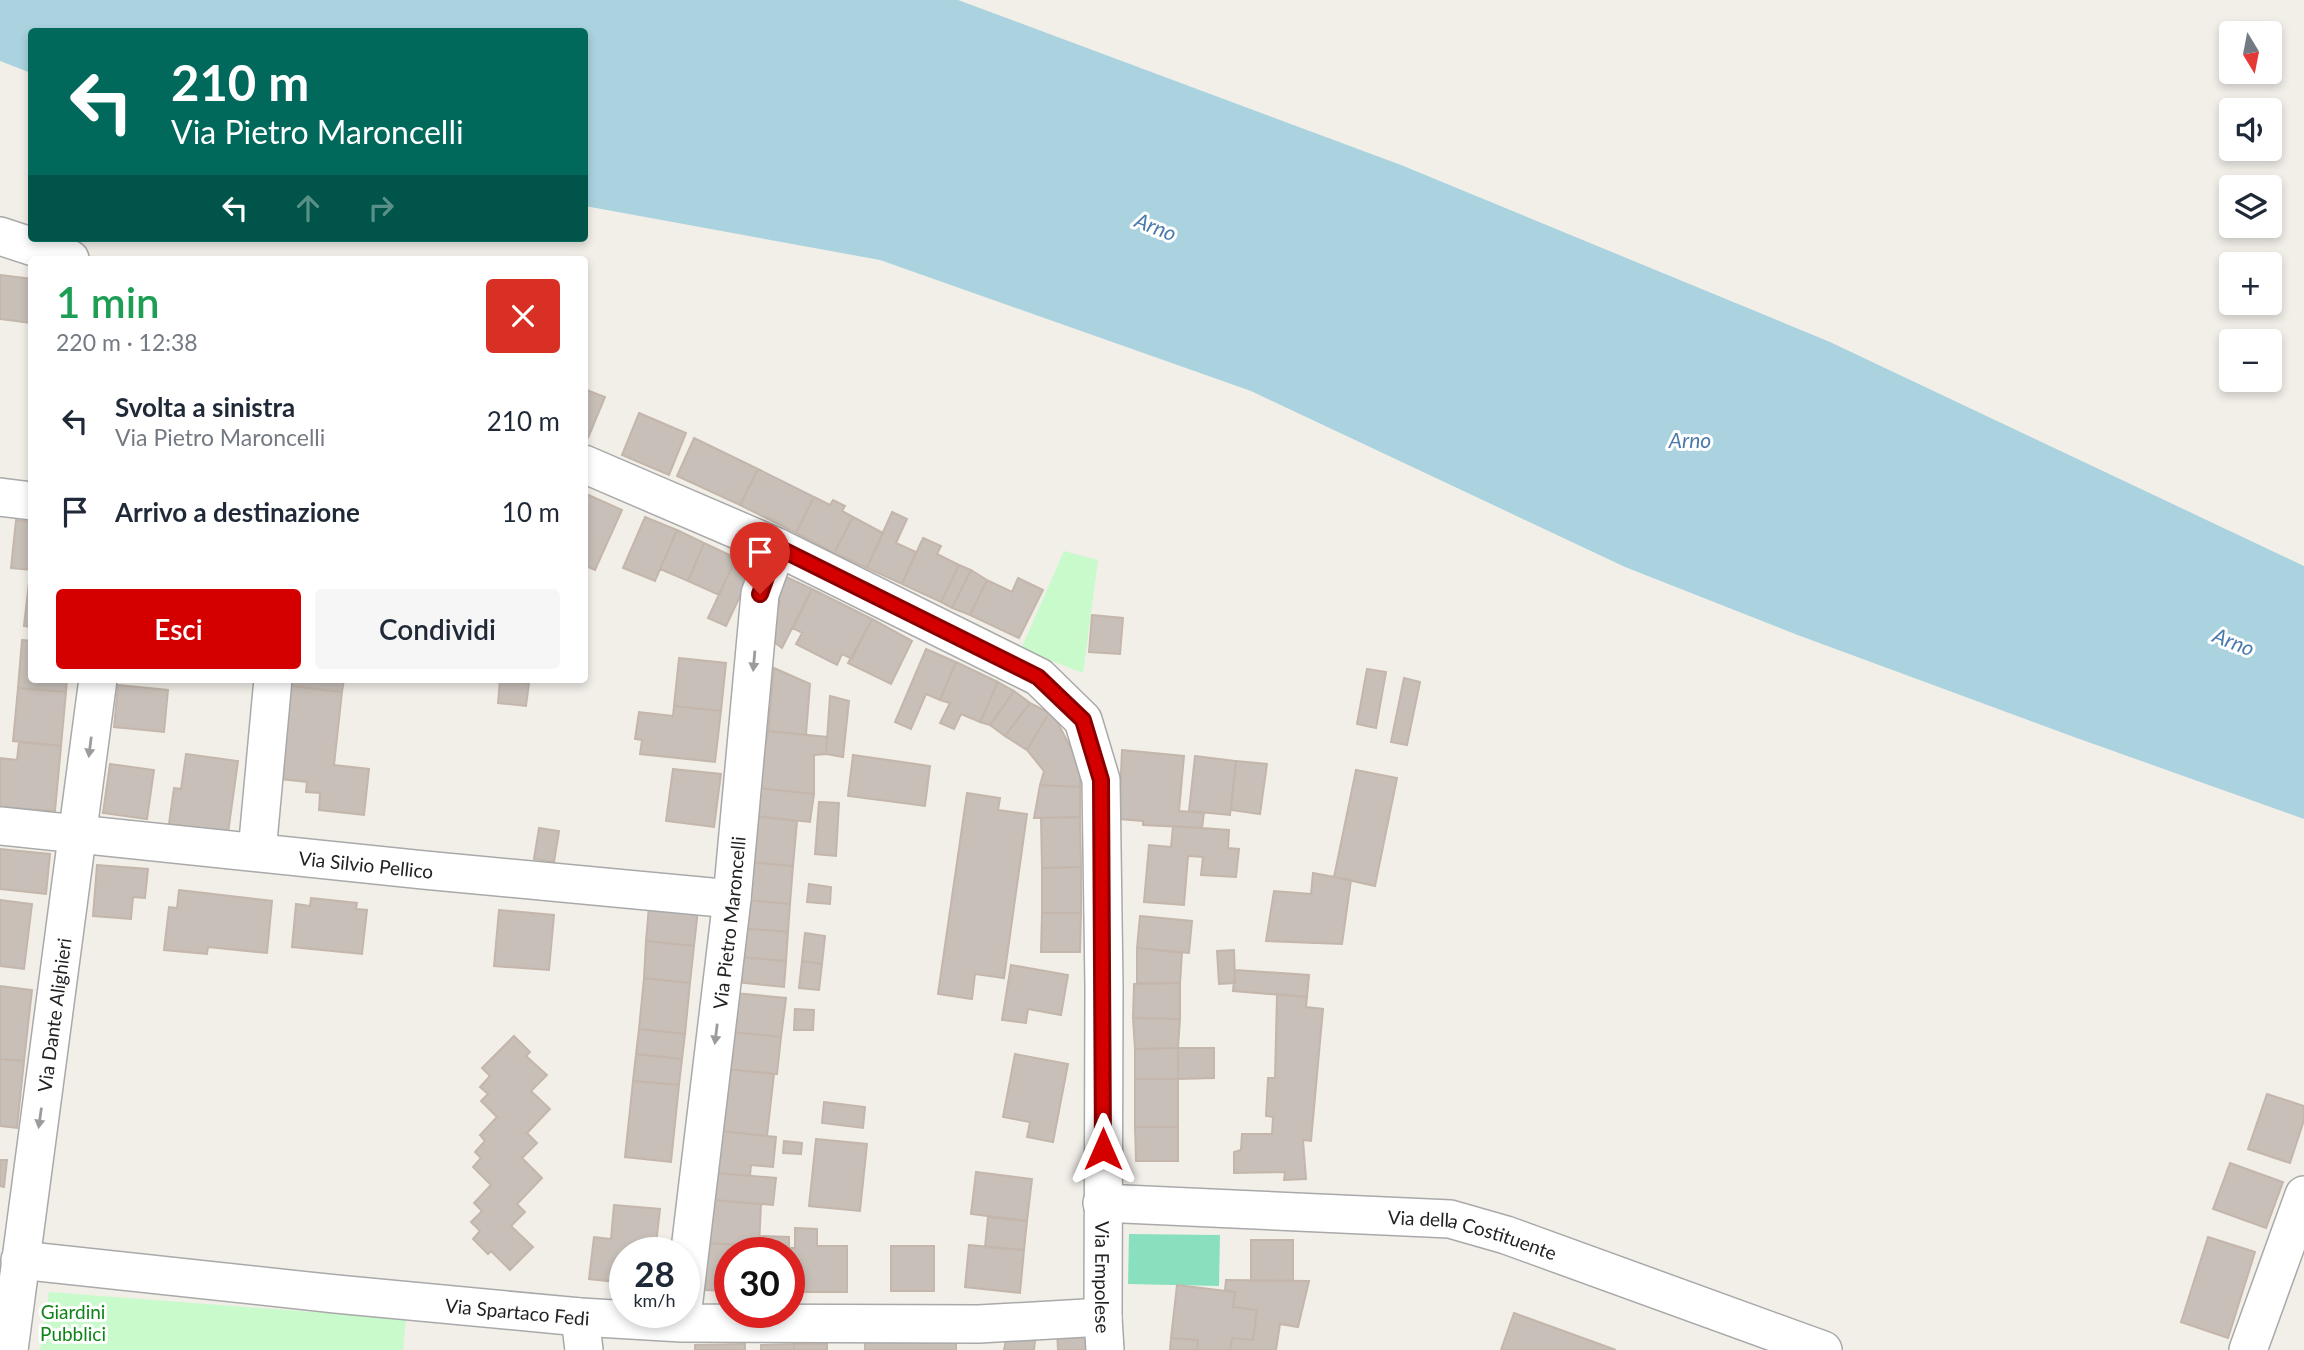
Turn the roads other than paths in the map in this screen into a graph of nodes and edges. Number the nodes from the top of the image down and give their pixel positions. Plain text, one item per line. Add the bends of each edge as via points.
1 (0, 236) edge
2 (60, 256) edge
3 (588, 466) edge
4 (0, 497) edge
5 (28, 500) edge
6 (777, 547) junction
7 (98, 683) edge
8 (274, 683) edge
9 (0, 826) edge
10 (79, 834) junction
11 (257, 852) junction
12 (732, 899) junction
13 (2304, 1195) edge
14 (1102, 1203) junction
15 (692, 1237) edge
16 (20, 1260) junction
17 (700, 1315) edge
18 (609, 1327) edge
19 (582, 1333) edge
20 (1104, 1333) edge
21 (850, 1337) edge
22 (977, 1337) edge
23 (9, 1350) edge
24 (1823, 1350) edge
25 (2248, 1350) edge

1 - 2 street
3 - 6 street, Via Empolese
4 - 5 street
6 -> 12 street, Via Pietro Maroncelli via 760,594
6 - 14 street, Via Empolese via 1038,677 1083,720 1101,780
7 -> 10 street, Via Dante Alighieri
8 - 11 street
9 - 10 street, Via Silvio Pellico
10 - 11 street, Via Silvio Pellico
10 -> 16 street, Via Dante Alighieri
11 - 12 street, Via Silvio Pellico
12 -> 15 street, Via Pietro Maroncelli
13 - 25 street
14 - 20 street, Via Empolese
14 - 24 street, Via della Costituente via 1450,1219
16 - 19 street, Via Spartaco Fedi via 336,1294
16 - 23 street, Via Dante Alighieri
17 - 21 street, Via Spartaco Fedi
18 - 19 street, Via Spartaco Fedi
20 - 22 street, Via Spartaco Fedi
21 - 22 street, Via Spartaco Fedi

